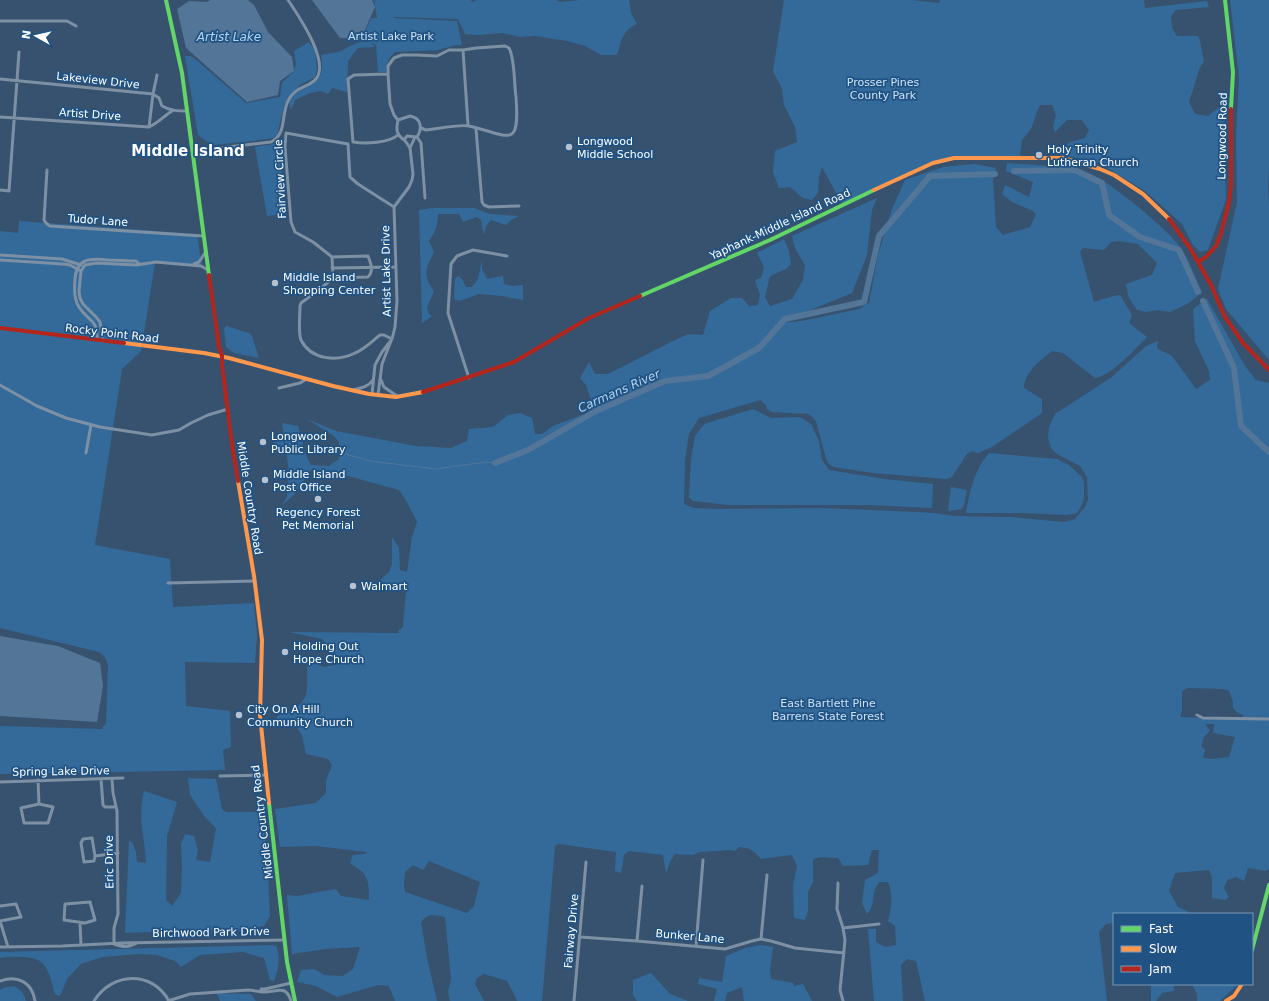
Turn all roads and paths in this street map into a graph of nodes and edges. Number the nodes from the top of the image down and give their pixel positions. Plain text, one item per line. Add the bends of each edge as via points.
1 (166, 0) edge
2 (288, 0) edge
3 (1225, 0) edge
4 (0, 21) edge
5 (76, 26) dead end
6 (463, 50) junction
7 (19, 52) dead end
8 (388, 74) junction
9 (157, 75) dead end
10 (0, 79) edge
11 (17, 81) junction
12 (153, 94) junction
13 (172, 111) junction
14 (187, 111) junction
15 (0, 116) edge
16 (14, 117) junction
17 (398, 120) junction
18 (468, 125) junction
19 (150, 127) junction
20 (421, 128) junction
21 (476, 129) junction
22 (398, 135) junction
23 (416, 137) junction
24 (404, 140) junction
25 (410, 148) junction
26 (192, 151) junction
27 (47, 170) dead end
28 (0, 190) edge
29 (426, 198) dead end
30 (519, 206) dead end
31 (394, 207) junction
32 (202, 236) junction
33 (205, 253) junction
34 (0, 255) edge
35 (507, 256) dead end
36 (332, 257) junction
37 (0, 260) edge
38 (1198, 262) junction
39 (80, 264) junction
40 (139, 264) junction
41 (192, 264) junction
42 (84, 267) junction
43 (372, 267) junction
44 (395, 267) junction
45 (332, 268) junction
46 (79, 270) junction
47 (208, 270) junction
48 (333, 278) junction
49 (0, 328) edge
50 (392, 339) junction
51 (97, 340) junction
52 (103, 341) junction
53 (222, 356) junction
54 (1269, 370) edge
55 (469, 378) junction
56 (307, 379) junction
57 (374, 379) junction
58 (380, 379) junction
59 (0, 385) edge
60 (279, 388) dead end
61 (353, 391) junction
62 (372, 394) junction
63 (378, 395) junction
64 (397, 396) junction
65 (228, 409) junction
66 (91, 425) junction
67 (86, 453) dead end
68 (255, 581) junction
69 (168, 583) dead end
70 (1197, 715) dead end
71 (1269, 719) edge
72 (265, 775) junction
73 (220, 776) dead end
74 (123, 778) dead end
75 (101, 779) junction
76 (112, 779) junction
77 (38, 780) junction
78 (0, 782) edge
79 (39, 804) junction
80 (116, 807) junction
81 (118, 853) junction
82 (95, 856) junction
83 (703, 860) dead end
84 (586, 862) dead end
85 (767, 875) dead end
86 (838, 883) dead end
87 (1269, 885) edge
88 (642, 886) dead end
89 (0, 906) edge
90 (0, 921) edge
91 (80, 922) junction
92 (879, 924) dead end
93 (843, 928) junction
94 (580, 937) junction
95 (761, 939) junction
96 (285, 940) junction
97 (637, 941) junction
98 (137, 943) junction
99 (114, 944) junction
100 (81, 945) junction
101 (696, 946) junction
102 (1253, 946) edge
103 (0, 947) edge
104 (8, 947) junction
105 (844, 952) junction
106 (0, 981) edge
107 (291, 983) junction
108 (1241, 985) edge
109 (256, 990) junction
110 (35, 1001) edge
111 (94, 1001) edge
112 (169, 1001) edge
113 (291, 1001) edge
114 (295, 1001) edge
115 (574, 1001) edge
116 (844, 1001) edge
117 (1226, 1001) edge

1 - 14 main road, Middle Country Road via 182,73
2 - 26 street via 316,47 319,74 292,94 278,139 271,142
3 - 38 main road, Longwood Road via 1233,72 1230,193 1228,210 1216,246
4 - 5 street via 67,21
6 - 8 street via 448,50 438,56 398,56 391,60
6 - 18 street
6 - 21 street via 505,46 511,53 517,118 514,133 503,136
7 - 11 street
8 - 17 street via 390,104
8 - 22 street via 354,75 348,80 354,142 381,142 394,139
9 - 12 street
10 - 11 street, Lakeview Drive
11 - 12 street, Lakeview Drive
11 - 16 street
12 - 13 street, Lakeview Drive via 159,98 162,106
12 - 19 street
13 - 14 street
13 - 19 street
14 - 26 main road, Middle Country Road
15 - 16 street, Artist Drive
16 - 19 street, Artist Drive
16 - 28 street via 9,191
17 - 20 street via 415,117
17 - 22 street
18 - 20 street via 426,130
18 - 21 street
20 - 23 street
21 - 30 street via 482,202 489,207
22 - 24 street
23 - 24 street via 407,136
23 - 25 street
23 - 29 street via 421,143
24 - 25 street
25 - 31 street via 412,180
26 - 32 main road, Middle Country Road
27 - 32 street, Tudor Lane via 44,220 50,226
31 - 36 street, Fairview Circle via 350,177 348,144 286,133 285,147 293,229
31 - 44 street, Artist Lake Drive
32 - 33 main road, Middle Country Road
33 - 41 street via 199,262
33 - 47 main road, Middle Country Road
34 - 39 street via 62,259
35 - 55 street via 473,250 457,256 451,264 448,313
36 - 43 street via 368,256
36 - 45 street
37 - 46 street via 63,264
38 - 54 main road, Yaphank-Middle Island Road via 1225,316 1243,343
38 - 55 main road, Yaphank-Middle Island Road via 1166,215 1143,194 1107,172 1067,159 1052,157 954,158 907,173 770,240 589,318 514,362
39 - 40 street via 92,258 136,261
39 - 42 street
39 - 46 street
40 - 41 street
40 - 42 street via 90,263
41 - 47 street
42 - 46 street
43 - 44 street
43 - 45 street
43 - 48 street via 368,277
44 - 50 street, Artist Lake Drive via 396,318
45 - 48 street
46 - 51 street via 75,272 76,303 96,325
46 - 52 street via 80,298 100,322
47 - 53 main road, Middle Country Road
48 - 50 street via 300,304 301,338 308,348 316,354 335,359 355,354 380,335
49 - 51 main road, Rocky Point Road
50 - 57 street, Artist Lake Drive via 379,357
50 - 58 street via 382,364
51 - 52 main road, Rocky Point Road
52 - 53 main road, Rocky Point Road
53 - 56 main road, Yaphank-Middle Island Road
53 - 65 main road, Middle Country Road
55 - 64 main road, Yaphank-Middle Island Road via 420,393
56 - 60 street
56 - 61 main road, Yaphank-Middle Island Road
57 - 61 street via 370,384
57 - 62 street, Artist Lake Drive
58 - 63 street
58 - 64 street via 384,387
59 - 66 street via 55,414
61 - 62 main road, Yaphank-Middle Island Road
62 - 63 main road, Yaphank-Middle Island Road
63 - 64 main road, Yaphank-Middle Island Road
65 - 66 street via 208,415 179,430 162,434 132,433
65 - 68 main road, Middle Country Road
66 - 67 street
68 - 69 street
68 - 72 main road, Middle Country Road via 262,640 260,715
70 - 71 street via 1203,718
72 - 73 street
72 - 96 main road, Middle Country Road
74 - 76 street, Spring Lake Drive
75 - 76 street, Spring Lake Drive
75 - 77 street, Spring Lake Drive
75 - 80 street via 103,805
76 - 80 street, Eric Drive
77 - 78 street, Spring Lake Drive
77 - 79 street
79 - 79 street via 21,808 24,823 48,823 53,807
80 - 81 street, Eric Drive
81 - 82 street
81 - 99 street, Eric Drive via 118,914 114,928
82 - 82 street via 92,838 83,839 81,843 84,862 94,861
83 - 101 street
84 - 94 street, Fairway Drive
85 - 95 street
86 - 93 street via 837,909
87 - 102 main road
88 - 97 street
89 - 90 street via 16,904 21,917
90 - 104 street
91 - 91 street via 95,920 90,902 65,904 64,920
91 - 100 street
92 - 93 street
93 - 105 street
94 - 97 street, Bunker Lane
94 - 115 street, Fairway Drive
95 - 101 street, Bunker Lane via 725,949
95 - 105 street, Bunker Lane via 795,948
96 - 98 street, Birchwood Park Drive
96 - 107 main road, Middle Country Road
97 - 101 street, Bunker Lane
98 - 99 street, Birchwood Park Drive via 124,941
98 - 99 street, Birchwood Park Drive via 130,947
99 - 100 street, Birchwood Park Drive
100 - 104 street, Birchwood Park Drive
103 - 104 street, Birchwood Park Drive
105 - 116 street via 840,990
106 - 110 street via 11,978 20,980 30,986
107 - 109 street
107 - 114 main road, Middle Country Road
108 - 117 main road via 1234,996
109 - 112 street via 190,994
109 - 113 street via 284,991
111 - 112 street via 109,985 133,978 146,980 157,986

